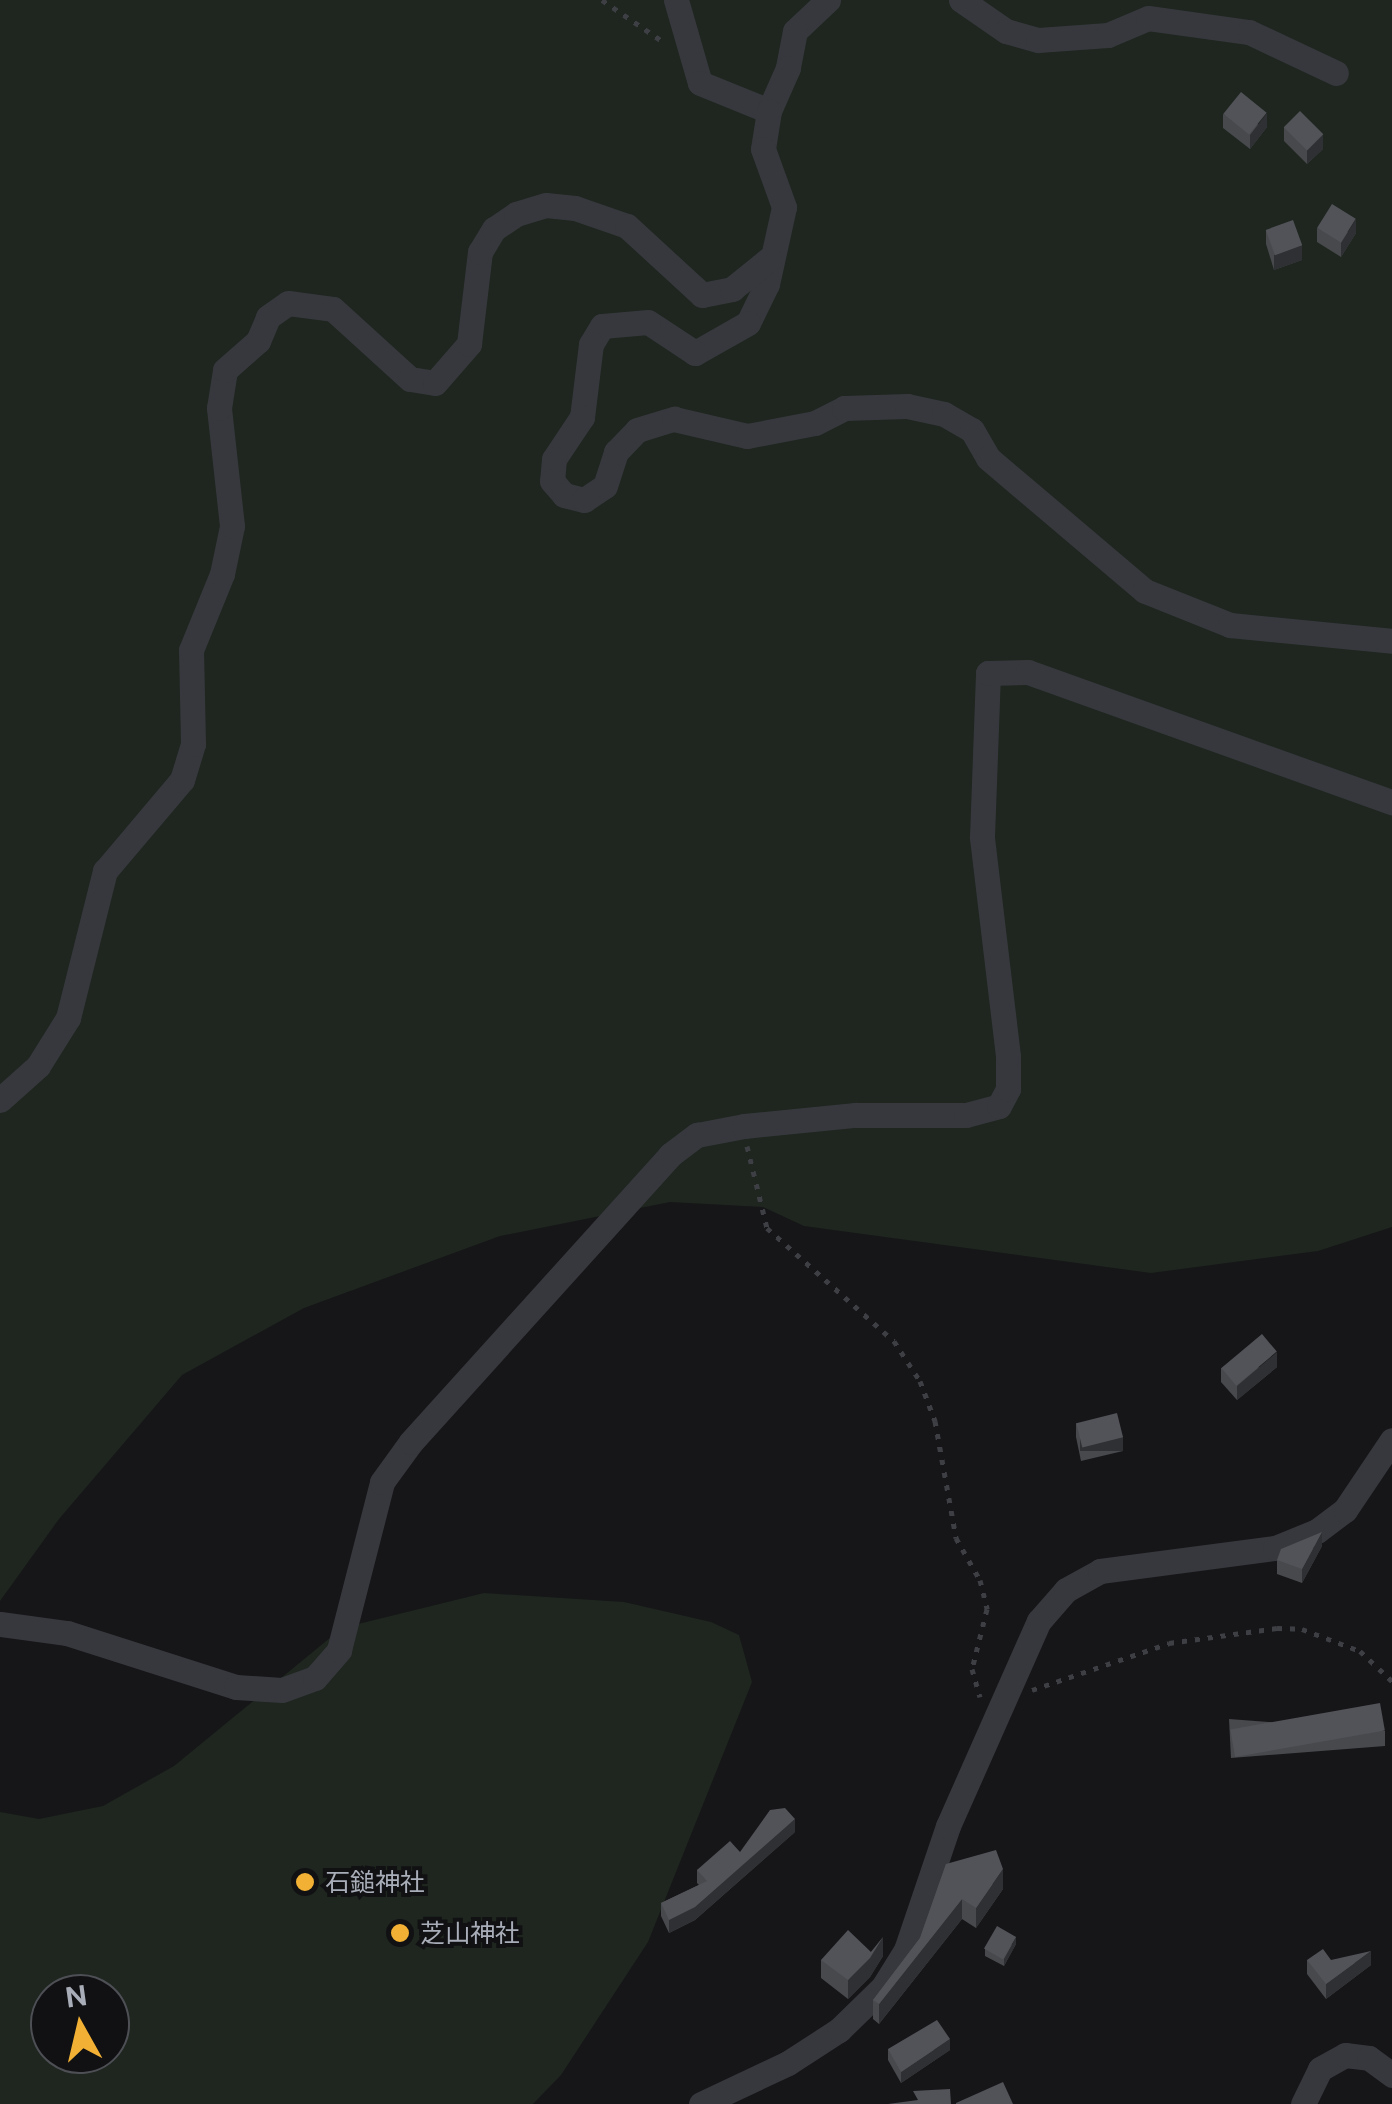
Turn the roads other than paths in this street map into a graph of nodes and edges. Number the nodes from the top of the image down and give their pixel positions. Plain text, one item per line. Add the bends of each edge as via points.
1 (676, 0) edge
2 (828, 0) edge
3 (962, 0) edge
4 (1336, 73) dead end
5 (769, 111) junction
6 (770, 259) junction
7 (1392, 641) edge
8 (1392, 802) edge
9 (0, 1100) edge
10 (1392, 1440) edge
11 (0, 1624) edge
12 (1392, 2075) edge
13 (701, 2104) edge
14 (1303, 2104) edge

1 - 5 street via 700,83
2 - 5 street via 795,30
3 - 4 street via 1006,31 1038,40 1108,35 1148,18 1249,32
5 - 6 street via 763,148 784,207
6 - 7 street via 768,284 748,324 722,343 695,353 648,322 602,326 591,344 582,417 554,459 552,481 564,495 584,500 605,486 616,452 637,430 674,419 747,436 815,423 844,408 907,406 944,414 972,430 988,458 1145,591 1230,625
6 - 9 street via 732,289 702,295 627,226 575,208 546,205 516,214 494,228 480,252 469,344 435,383 410,379 333,309 288,303 268,317 258,341 225,370 220,427 232,526 222,574 191,650 193,744 182,780 105,871 68,1018 38,1066
8 - 11 street via 1028,672 988,673 982,837 1008,1056 1008,1088 998,1106 966,1115 855,1114 744,1126 696,1135 670,1154 382,1482 339,1650 315,1678 282,1690 236,1687 67,1633
10 - 13 street via 1345,1510 1316,1531 1275,1548 1100,1572 1066,1590 1040,1621 948,1826 906,1950 883,1988 801,2055
12 - 14 street via 1369,2058 1345,2055 1320,2069

